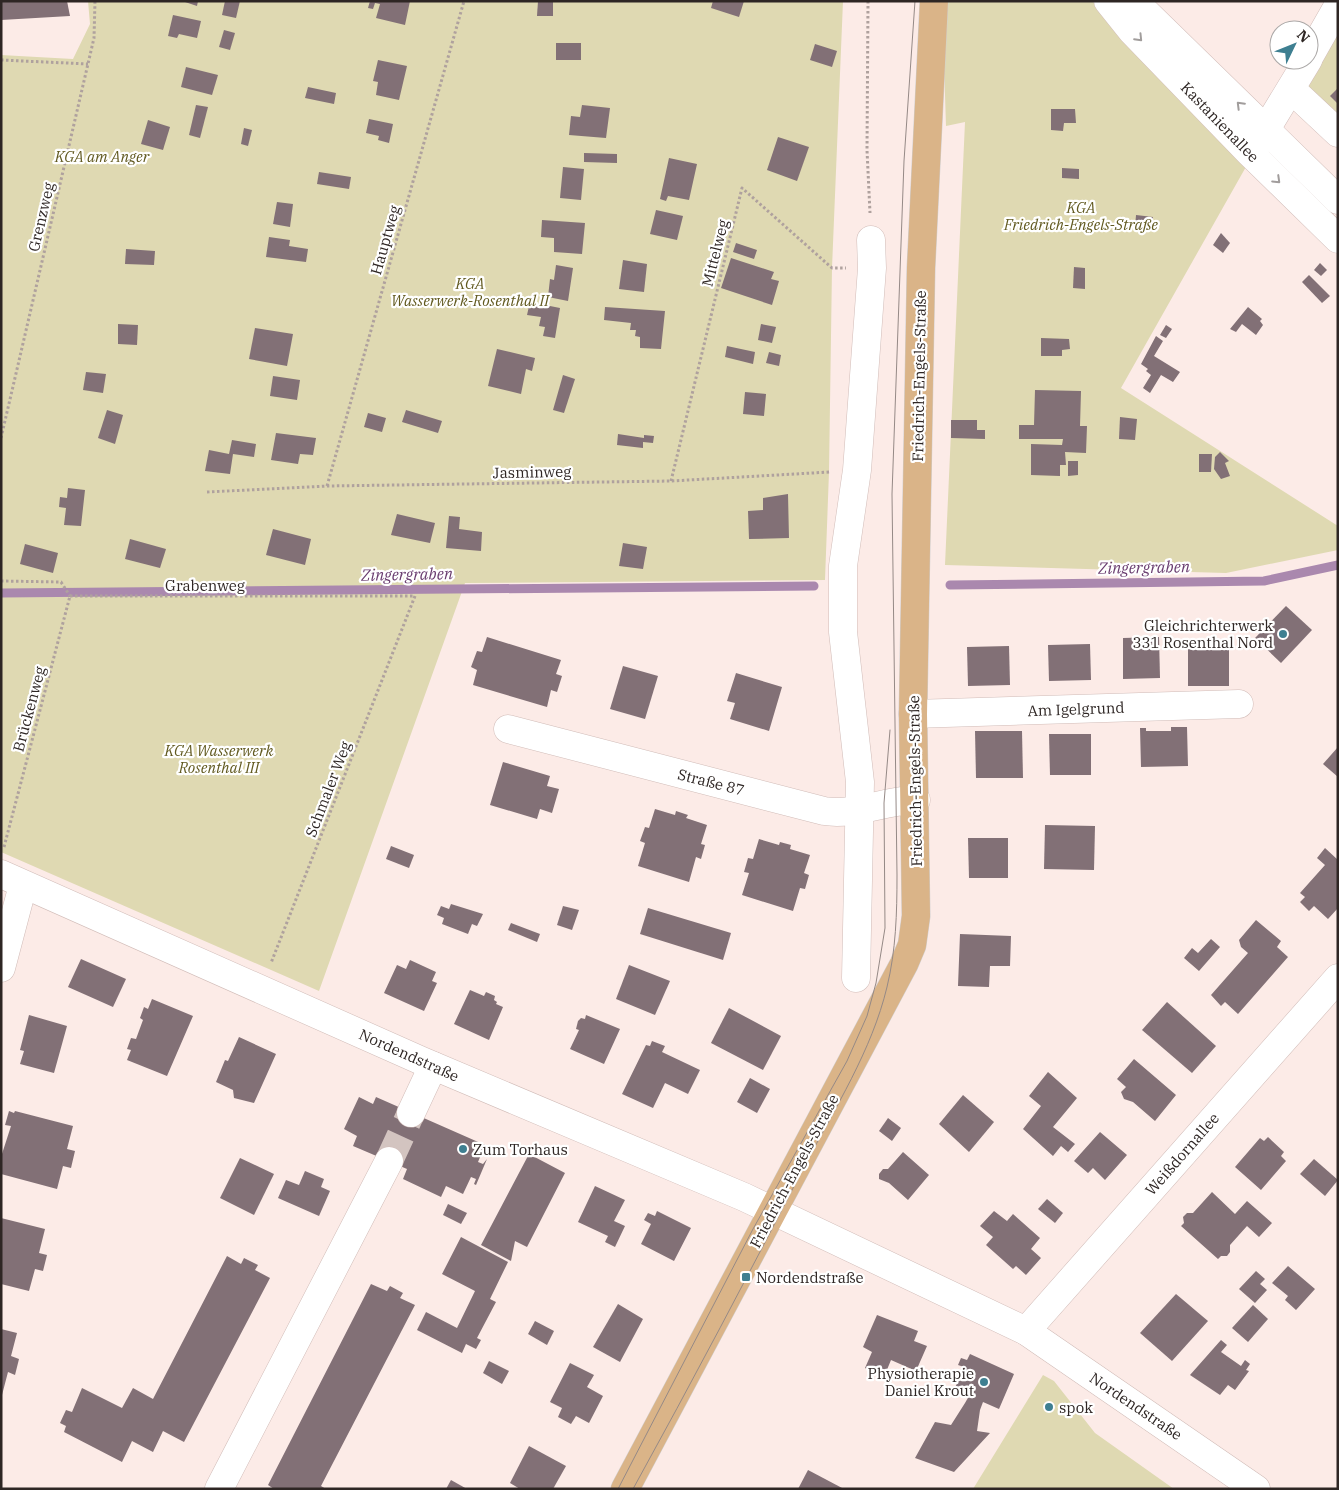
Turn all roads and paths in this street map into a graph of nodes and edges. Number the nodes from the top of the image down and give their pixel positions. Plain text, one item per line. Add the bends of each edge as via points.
1 (95, 1) edge
2 (464, 1) edge
3 (868, 1) edge
4 (934, 1) edge
5 (1108, 1) edge
6 (1134, 1) edge
7 (1338, 6) edge
8 (1319, 40) edge
9 (1, 60) edge
10 (88, 64) junction
11 (1302, 70) edge
12 (1291, 89) junction
13 (1266, 131) junction
14 (1338, 133) edge
15 (1250, 154) junction
16 (1338, 200) edge
17 (1338, 239) edge
18 (871, 240) joint
19 (872, 268) junction
20 (1, 438) edge
21 (857, 470) junction
22 (671, 481) junction
23 (327, 486) junction
24 (206, 492) dead end
25 (1, 581) edge
26 (70, 596) junction
27 (415, 596) joint
28 (1239, 704) dead end
29 (913, 714) junction
30 (508, 729) dead end
31 (916, 800) junction
32 (860, 810) junction
33 (9, 871) edge
34 (1, 968) edge
35 (856, 978) dead end
36 (1338, 978) edge
37 (260, 989) junction
38 (433, 1066) junction
39 (411, 1113) tunnel mouth
40 (389, 1161) tunnel mouth
41 (773, 1211) junction
42 (1026, 1331) junction
43 (219, 1489) edge
44 (625, 1489) edge
45 (1256, 1489) edge

1 - 10 path, Grenzweg via 94,38
2 - 23 path, Hauptweg
3 - 18 path via 867,150
4 - 29 main road, Friedrich-Engels-Straße via 921,268
5 -> 15 street, Kastanienallee via 1132,31
13 -> 6 street, Kastanienallee
7 - 8 street
9 - 10 path
10 - 20 path, Grenzweg
11 - 12 street
12 - 13 street
12 - 14 street
13 - 15 street
13 - 16 street, Kastanienallee
15 -> 17 street, Kastanienallee
18 - 19 street
19 - 21 street
19 - 22 path, Mittelweg via 832,268 742,188
21 - 22 path, Jasminweg
21 - 32 street via 842,566 843,632 859,762
22 - 23 path, Jasminweg
23 - 24 path, Jasminweg
25 - 26 path via 60,582
26 - 27 path, Grabenweg
26 - 33 path, Brückenweg
27 - 37 path, Schmaler Weg
28 - 29 street, Am Igelgrund
29 - 31 main road, Friedrich-Engels-Straße
30 - 32 street, Straße 87 via 824,811 843,813
31 - 32 street, Straße 87 via 896,800
31 - 41 main road, Friedrich-Engels-Straße via 916,916 908,955
32 - 35 street
33 - 34 street
33 - 37 street, Nordendstraße
36 - 42 street, Weißdornallee
37 - 38 street, Nordendstraße
38 - 39 street
38 - 41 street, Nordendstraße
40 - 43 street
41 - 42 street, Nordendstraße
41 - 44 main road, Friedrich-Engels-Straße
42 - 45 street, Nordendstraße

